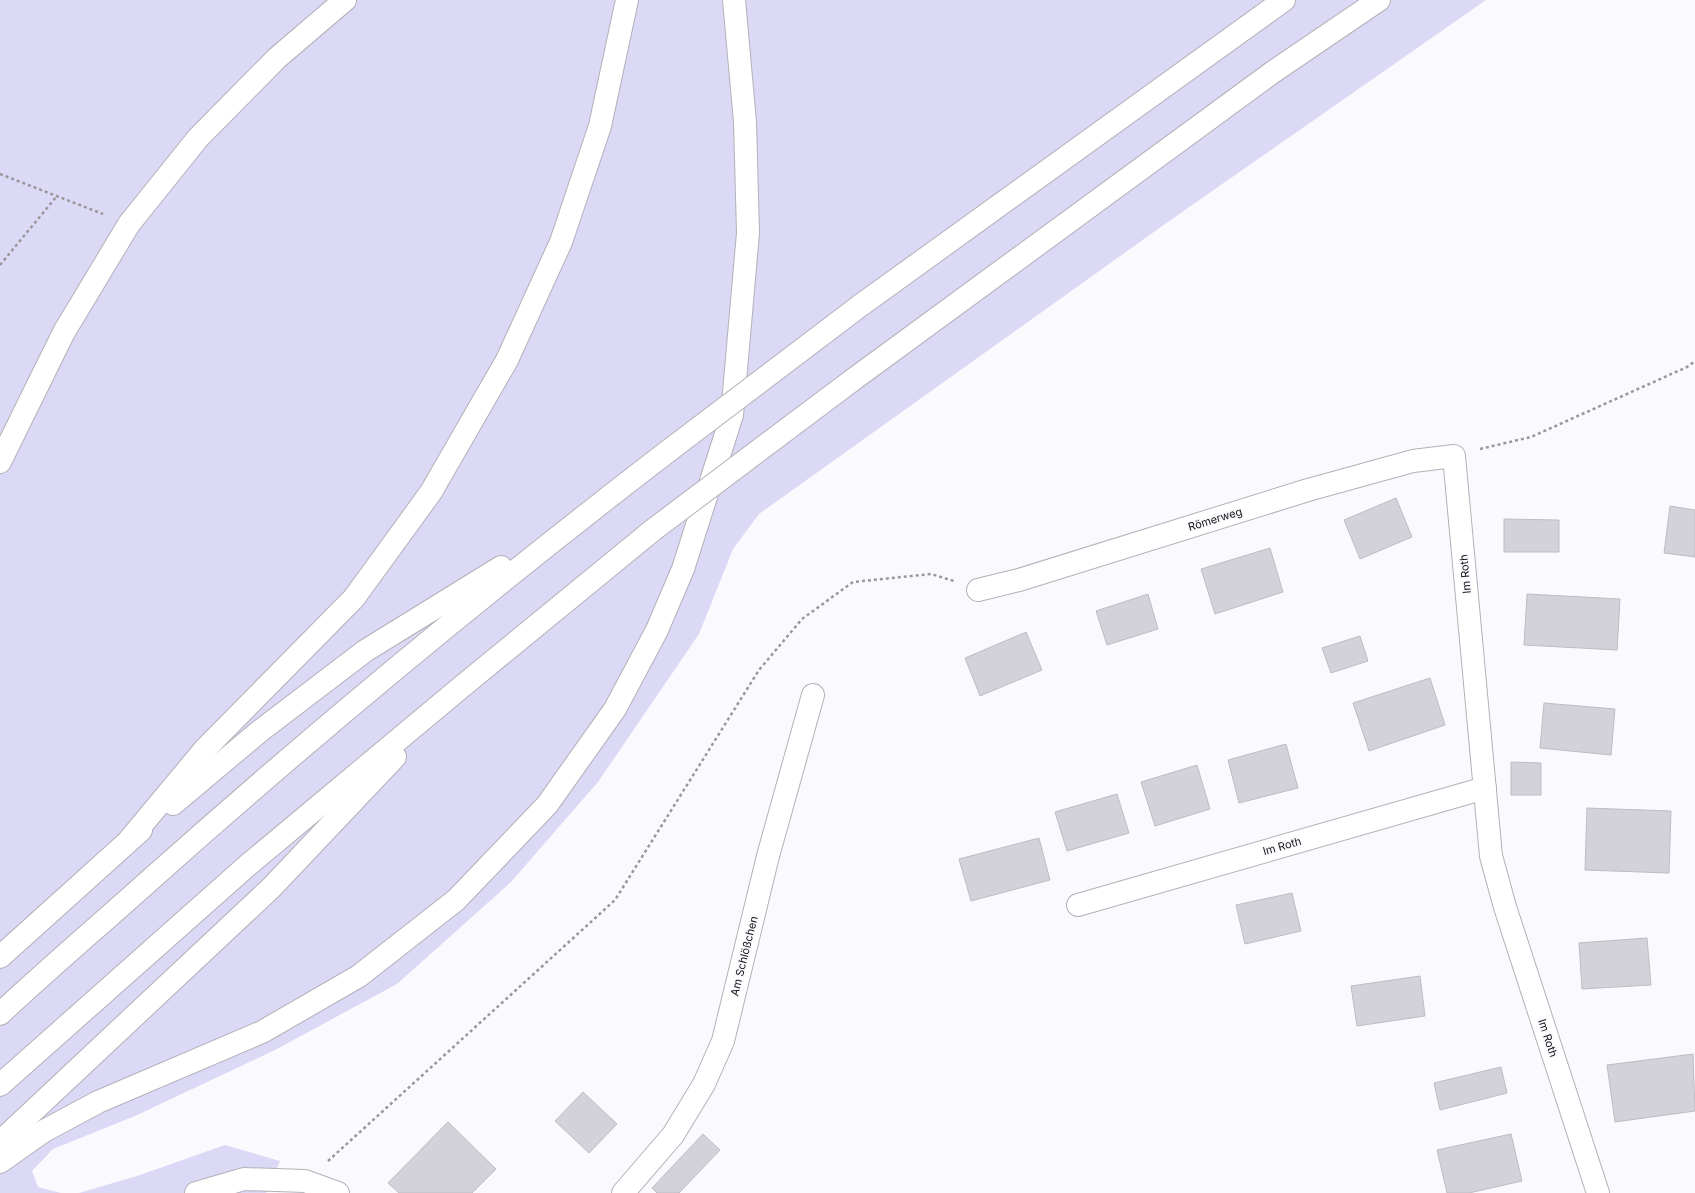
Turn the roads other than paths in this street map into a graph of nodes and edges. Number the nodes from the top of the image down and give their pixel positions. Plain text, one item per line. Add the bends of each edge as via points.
1 (345, 0) edge
2 (626, 0) edge
3 (734, 0) edge
4 (1284, 0) edge
5 (1379, 0) edge
6 (1454, 456) joint
7 (0, 462) edge
8 (584, 516) junction
9 (978, 590) road end
10 (465, 684) junction
11 (813, 695) dead end
12 (1485, 788) junction
13 (130, 839) junction
14 (1078, 905) dead end
15 (0, 957) edge
16 (3, 1012) edge
17 (0, 1085) edge
18 (0, 1142) edge
19 (0, 1162) edge
20 (196, 1193) edge
21 (338, 1193) edge
22 (623, 1193) edge
23 (1598, 1193) edge

1 - 7 main road via 277,58 203,133 129,224 64,332
2 - 13 main road via 600,126 561,242 507,360 431,492 354,598 205,749
3 - 19 main road via 745,122 748,233 732,415 683,570 657,630 615,709 547,806 456,900 359,976 262,1032 98,1102 44,1131
4 - 8 main road, bridge via 861,306
5 - 10 main road, bridge via 1273,72 854,379 653,530
6 - 9 main road, Römerweg via 1413,461 1308,490 1019,580
6 - 12 main road, Im Roth
8 - 13 main road via 365,651 260,731
8 - 16 main road via 428,641 258,785
10 - 17 main road via 248,865
10 - 18 main road via 272,887
11 - 22 main road, Am Schlößchen via 768,856 723,1041 704,1084 672,1135
12 - 14 main road, Im Roth
12 - 23 main road, Im Roth via 1491,856 1501,892
13 - 15 main road
20 - 21 main road via 244,1179 305,1181

